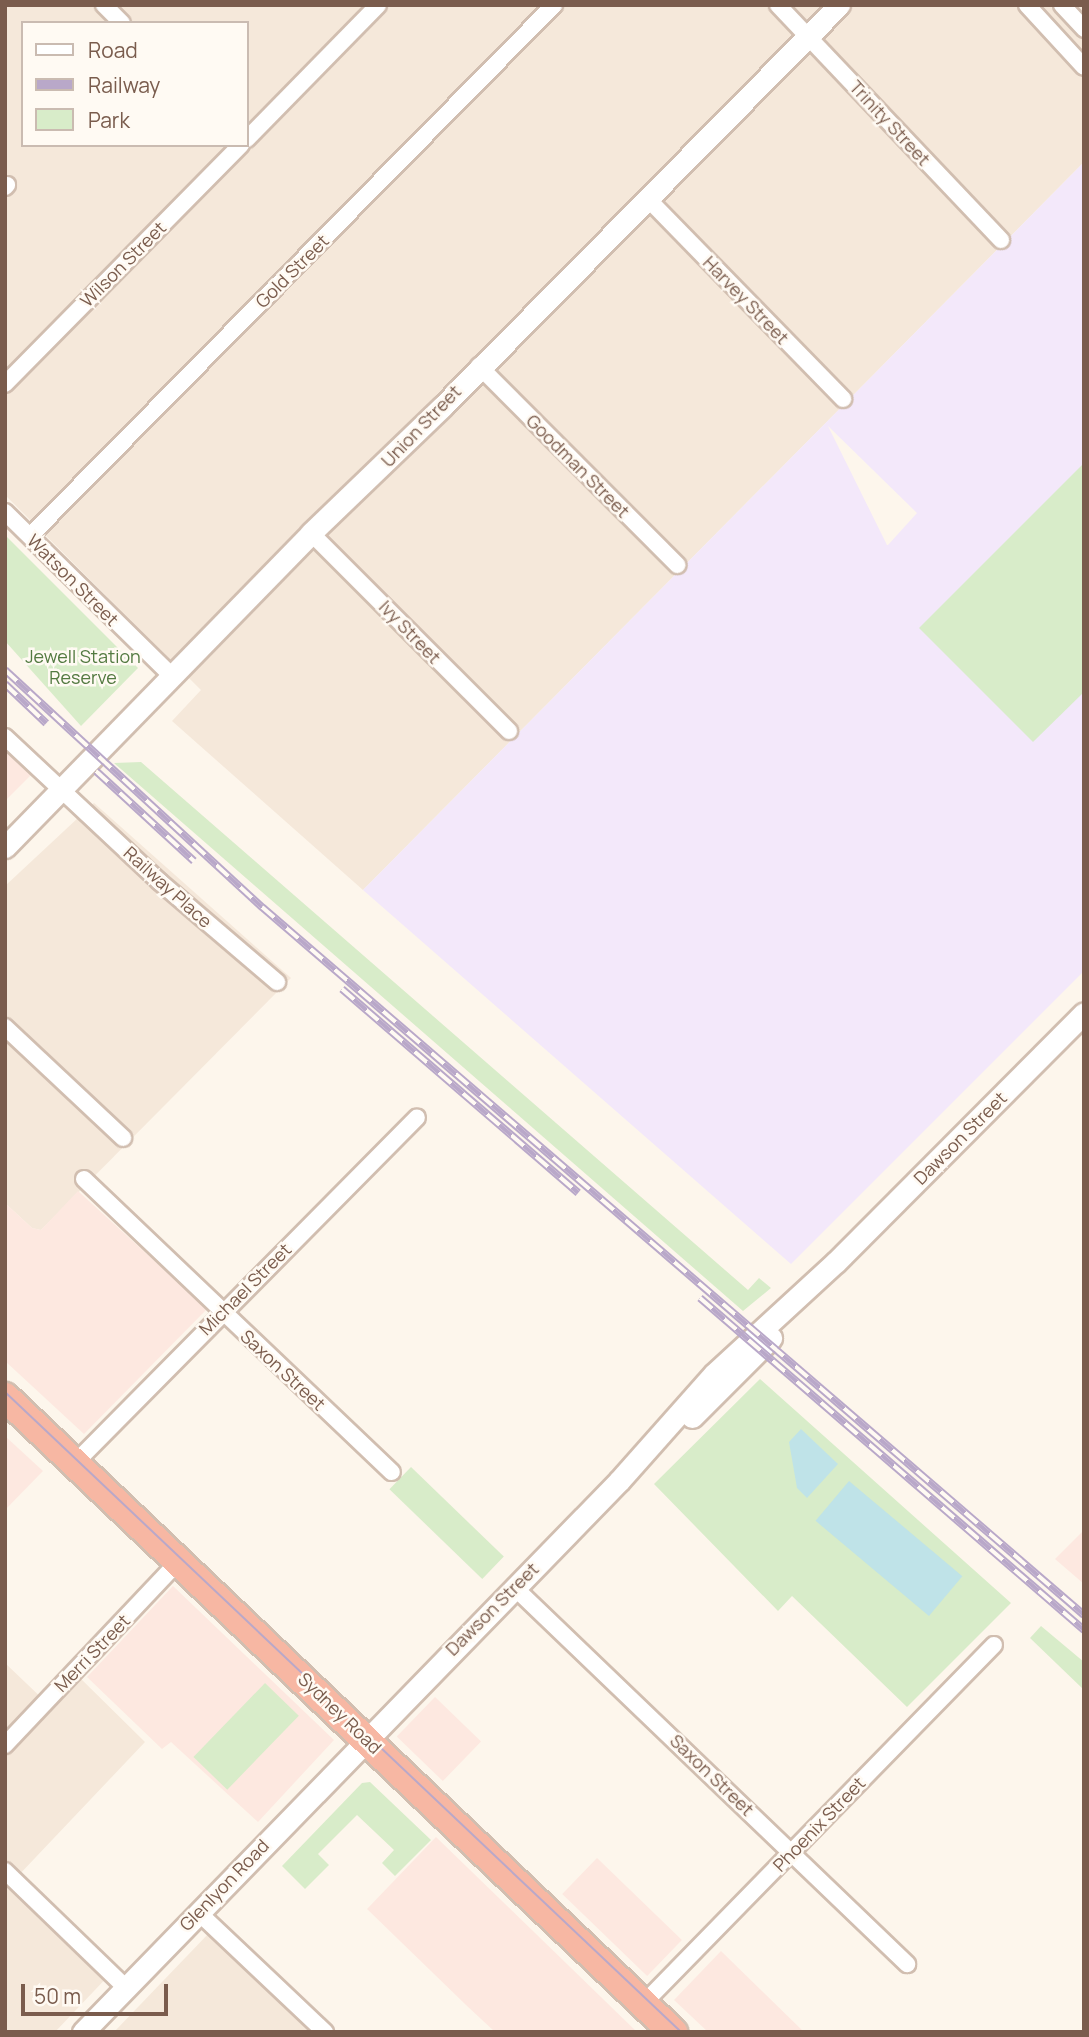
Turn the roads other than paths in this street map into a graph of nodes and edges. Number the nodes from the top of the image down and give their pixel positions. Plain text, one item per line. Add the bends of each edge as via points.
1 (104, 5) edge
2 (378, 5) edge
3 (554, 5) edge
4 (778, 5) edge
5 (839, 5) edge
6 (1027, 5) edge
7 (1062, 5) edge
8 (120, 21) edge
9 (1084, 29) edge
10 (808, 36) junction
11 (1084, 67) edge
12 (248, 138) edge
13 (239, 147) edge
14 (649, 200) junction
15 (1002, 240) dead end
16 (479, 366) junction
17 (5, 384) edge
18 (843, 399) dead end
19 (5, 512) edge
20 (312, 533) junction
21 (30, 536) junction
22 (677, 565) dead end
23 (172, 676) junction
24 (509, 731) dead end
25 (5, 737) edge
26 (61, 790) junction
27 (5, 847) edge
28 (278, 982) dead end
29 (1084, 1013) edge
30 (5, 1027) edge
31 (417, 1117) dead end
32 (124, 1138) dead end
33 (84, 1179) dead end
34 (221, 1313) junction
35 (5, 1397) edge
36 (75, 1463) junction
37 (393, 1472) dead end
38 (179, 1562) junction
39 (514, 1587) junction
40 (994, 1645) dead end
41 (366, 1738) junction
42 (5, 1745) edge
43 (792, 1852) junction
44 (5, 1871) edge
45 (198, 1912) junction
46 (907, 1964) dead end
47 (125, 1988) junction
48 (643, 2004) junction
49 (83, 2032) edge
50 (324, 2032) edge
51 (673, 2032) edge

1 - 8 street
2 - 12 street
3 - 21 street, Gold Street
4 - 10 street, Trinity Street
5 - 10 street, Union Street
6 - 11 street
7 - 9 street
10 - 14 street, Union Street
10 - 15 street, Trinity Street
13 - 17 street, Wilson Street
14 - 16 street, Union Street
14 - 18 street, Harvey Street
16 - 20 street, Union Street
16 - 22 street, Goodman Street
19 - 21 street, Watson Street
20 - 23 street, Union Street
20 - 24 street, Ivy Street
21 - 23 street, Watson Street
23 - 26 street, Union Street
25 - 26 street, Railway Place
26 - 27 street, Union Street
26 - 28 street, Railway Place
29 - 39 street, Dawson Street via 836,1262 744,1366 619,1481
30 - 32 street
31 - 34 street, Michael Street
33 - 34 street, Saxon Street
34 - 36 street, Michael Street
34 - 37 street, Saxon Street
35 - 36 highway, Sydney Road
36 - 38 highway, Sydney Road
38 - 41 highway, Sydney Road
38 - 42 street, Merri Street
39 - 41 street, Dawson Street
39 - 43 street, Saxon Street
40 - 43 street, Phoenix Street
41 - 45 street, Glenlyon Road
41 - 48 highway, Sydney Road
43 - 46 street, Saxon Street
43 - 48 street, Phoenix Street
44 - 47 street
45 - 47 street, Glenlyon Road
45 - 50 street
47 - 49 street, Glenlyon Road
48 - 51 highway, Sydney Road

